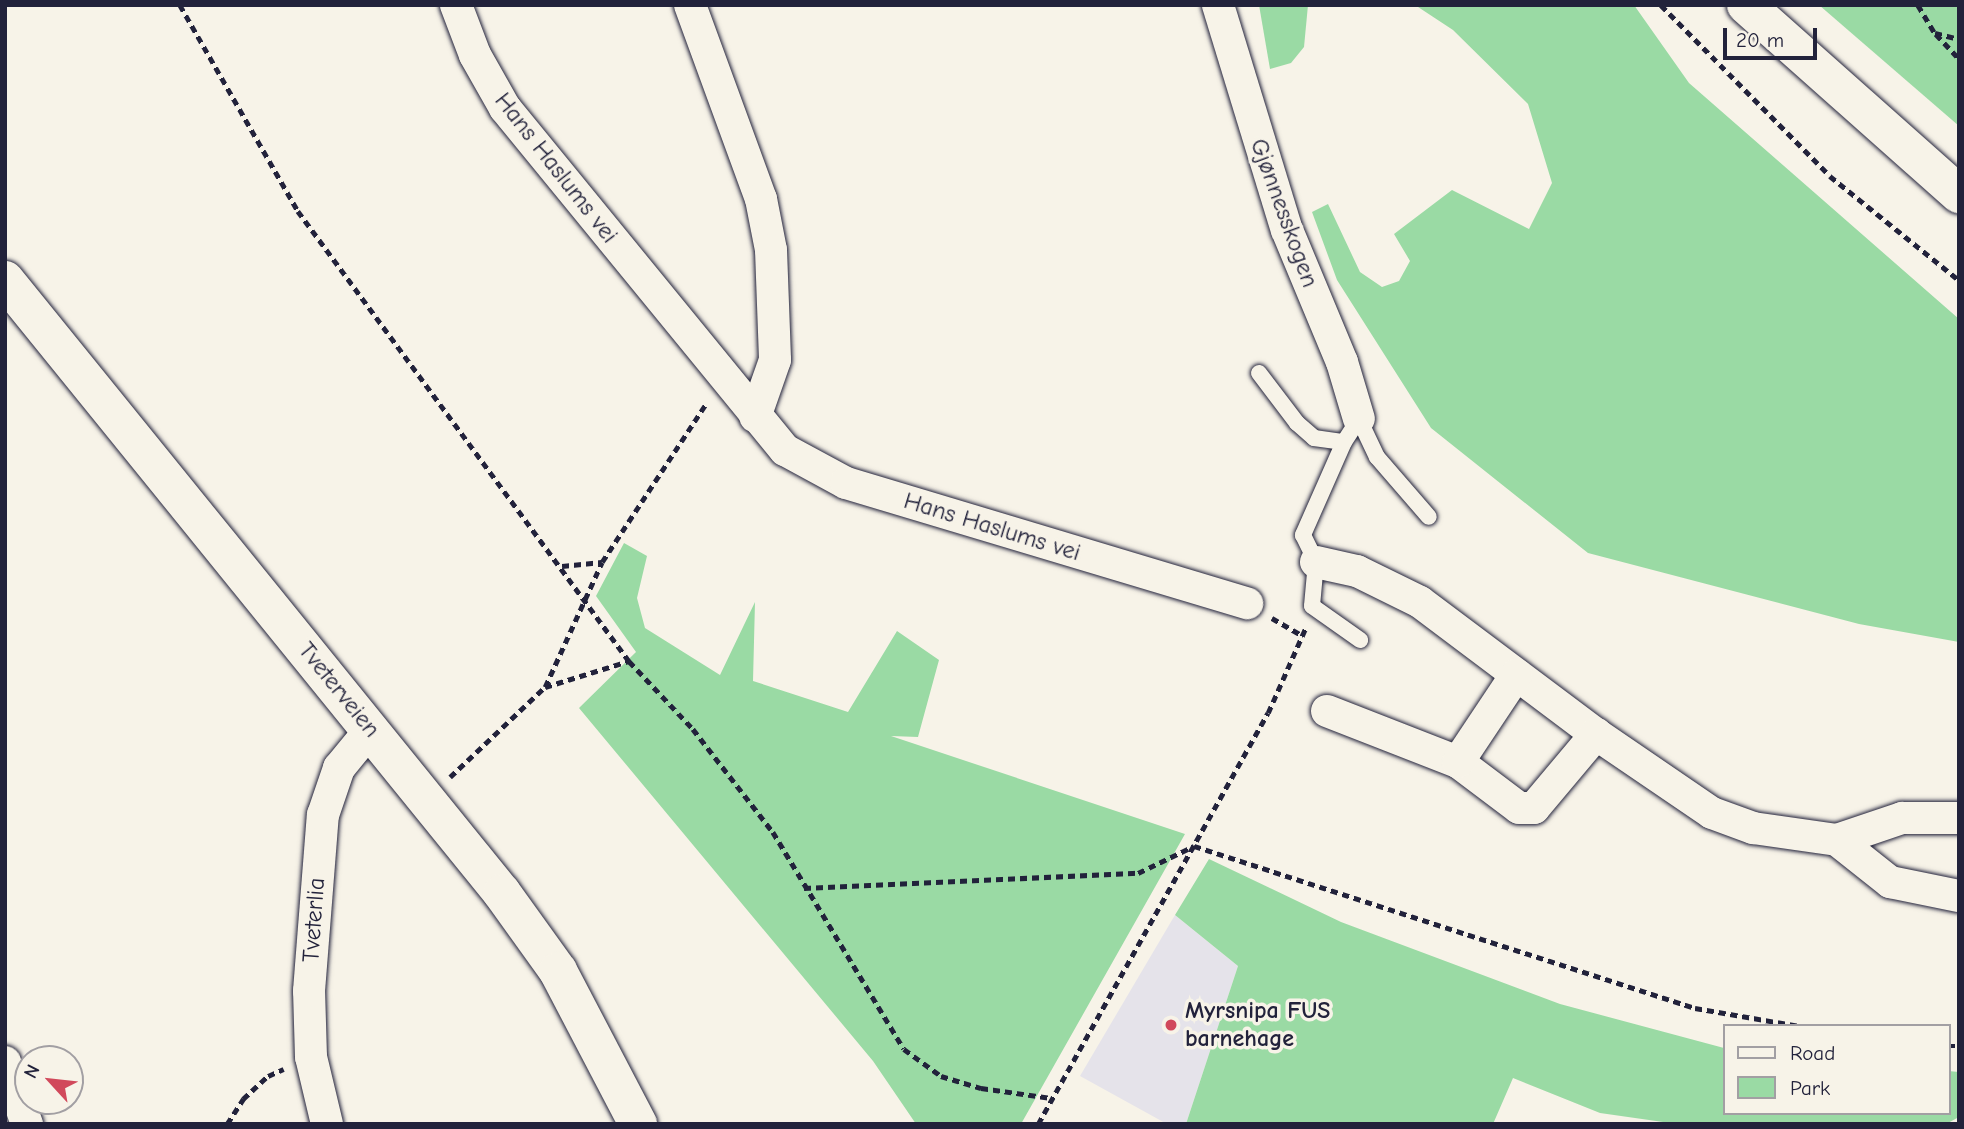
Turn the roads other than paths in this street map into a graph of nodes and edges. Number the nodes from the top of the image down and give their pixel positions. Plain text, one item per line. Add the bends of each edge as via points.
1 (456, 5) edge
2 (690, 5) edge
3 (1218, 5) edge
4 (1746, 5) edge
5 (1959, 194) edge
6 (5, 280) edge
7 (1259, 373) dead end
8 (755, 417) junction
9 (1351, 430) junction
10 (1429, 517) dead end
11 (1316, 562) junction
12 (1247, 603) dead end
13 (1360, 640) dead end
14 (1516, 674) junction
15 (1326, 711) dead end
16 (371, 729) junction
17 (1597, 734) junction
18 (1458, 762) junction
19 (1959, 818) edge
20 (1837, 840) junction
21 (1959, 896) edge
22 (5, 1062) edge
23 (27, 1124) edge
24 (327, 1124) edge
25 (638, 1124) edge

1 - 8 street, Hans Haslums vei via 475,55 505,108
2 - 8 street via 761,199 771,250 775,360
3 - 9 street, Gjønnesskogen via 1287,230 1342,362
4 - 5 street
6 - 16 street, Tveterveien
7 - 9 lane via 1314,438
8 - 12 street, Hans Haslums vei via 785,450 846,483
9 - 10 lane, Gjønnesskogen
9 - 11 lane via 1304,535
11 - 13 lane via 1312,606
11 - 14 street via 1357,570 1420,602
14 - 17 street
14 - 18 street
15 - 18 street
16 - 24 street, Tveterlia via 339,768 323,815 309,991 310,1057
16 - 25 street, Tveterveien via 558,971
17 - 18 street via 1534,808 1519,808
17 - 20 street via 1712,813 1753,828
19 - 20 street via 1902,818
20 - 21 street via 1890,882
22 - 23 street

